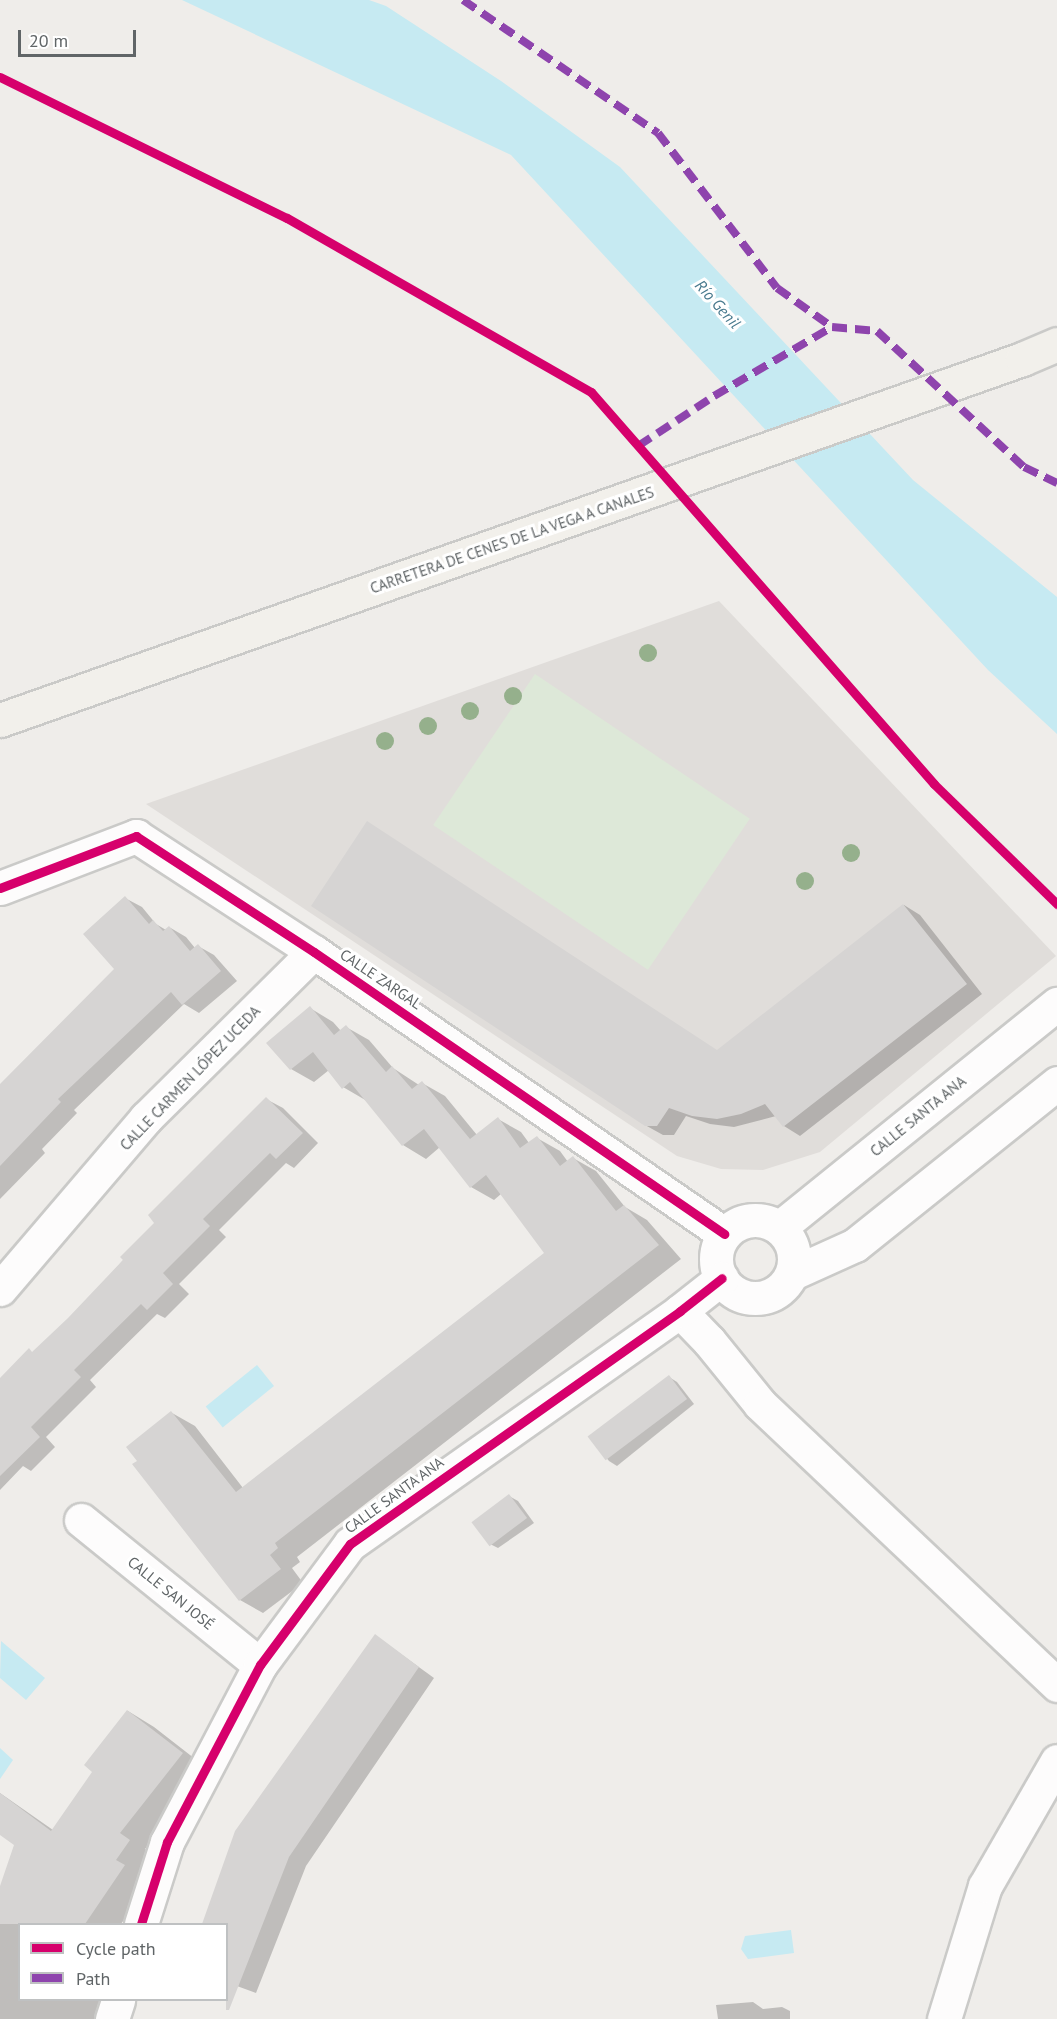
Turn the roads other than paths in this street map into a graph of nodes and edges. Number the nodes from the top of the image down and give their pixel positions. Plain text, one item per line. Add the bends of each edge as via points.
1 (1057, 344) edge
2 (0, 720) edge
3 (0, 888) edge
4 (314, 952) junction
5 (1057, 1004) edge
6 (1057, 1083) edge
7 (779, 1228) junction
8 (725, 1234) junction
9 (793, 1273) junction
10 (722, 1278) junction
11 (0, 1289) edge
12 (680, 1311) junction
13 (81, 1520) dead end
14 (260, 1665) junction
15 (1057, 1685) edge
16 (1057, 1761) edge
17 (141, 1923) edge
18 (118, 2001) edge
19 (112, 2019) edge
20 (944, 2019) edge

1 - 2 main road, CARRETERA DE CENES DE LA VEGA A CANALES
3 - 4 street, CALLE ZARGAL via 136,836
4 - 8 street, CALLE ZARGAL
4 - 11 street, CALLE CARMEN LÓPEZ UCEDA via 146,1118
5 - 7 street, CALLE SANTA ANA
6 - 9 street via 855,1245
7 - 8 street via 772,1222 751,1219 730,1227
7 - 9 street via 788,1235 795,1254
8 - 10 street via 718,1244 716,1266
9 - 10 street via 781,1289 762,1298 742,1296
10 - 12 street, CALLE SANTA ANA
12 - 14 street, CALLE SANTA ANA via 350,1544
12 - 15 street via 710,1341 760,1404
13 - 14 street, CALLE SAN JOSÉ
14 - 17 street, CALLE SANTA ANA via 167,1842
16 - 20 street via 985,1886
18 - 19 street

